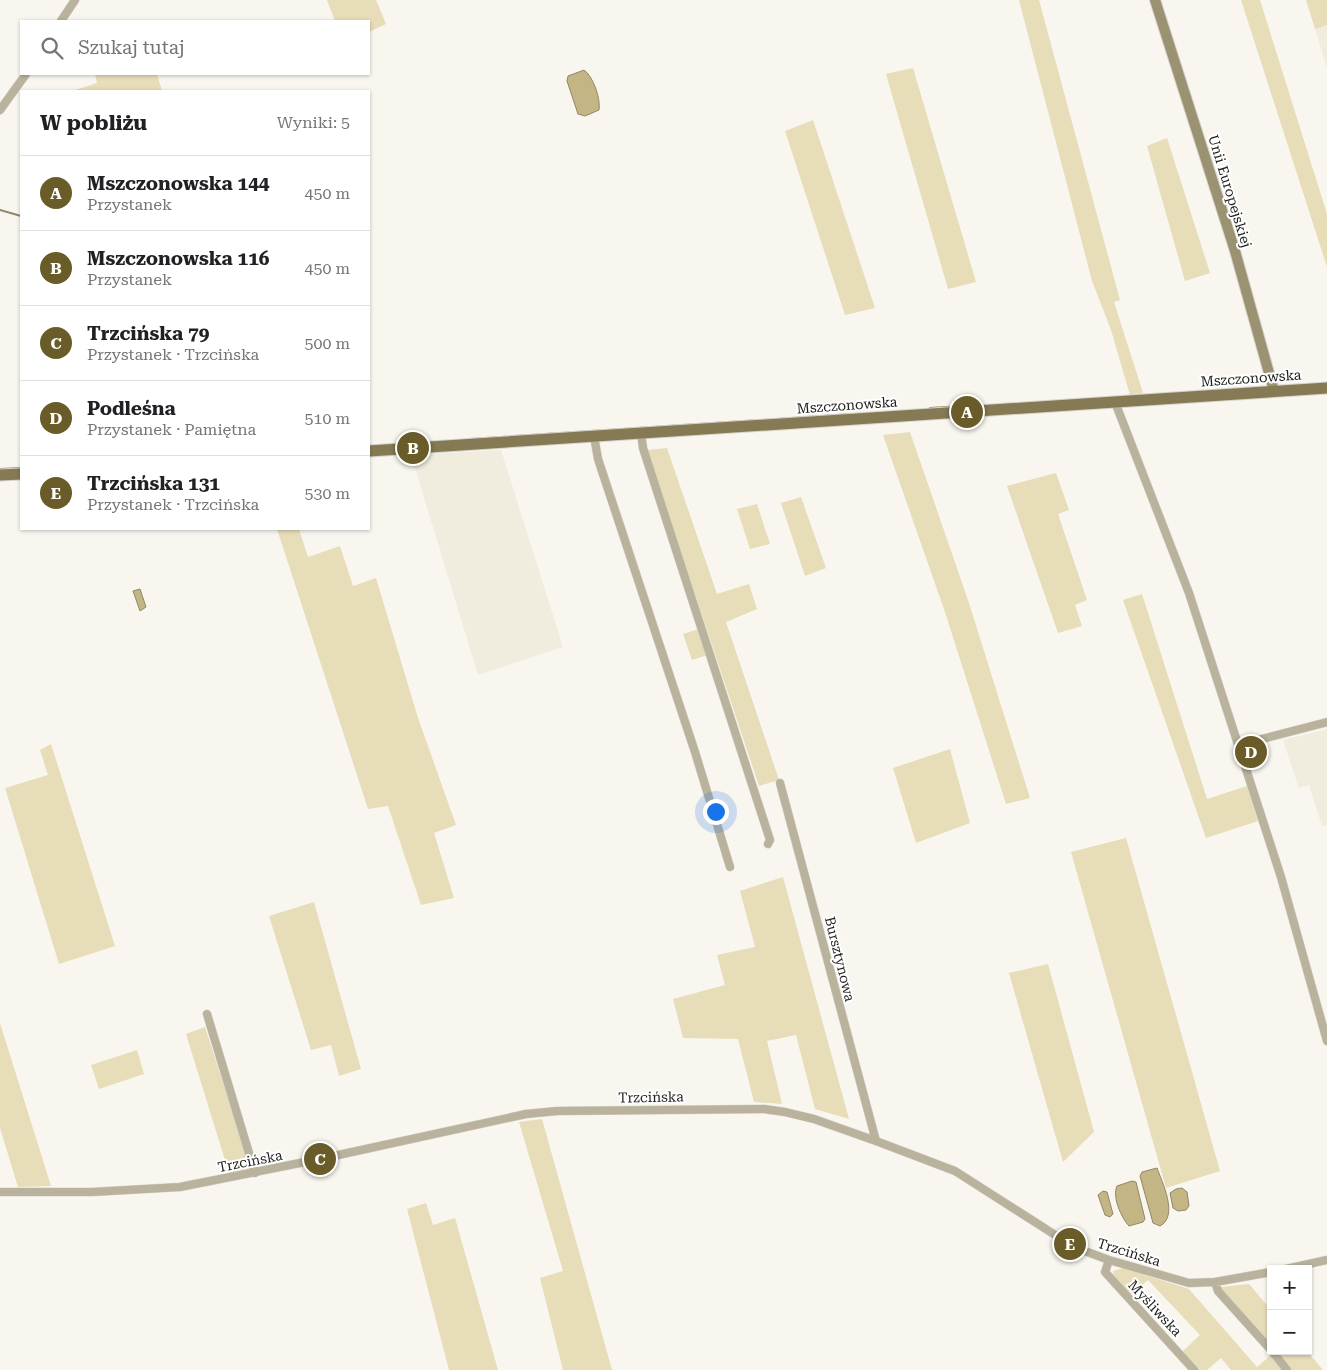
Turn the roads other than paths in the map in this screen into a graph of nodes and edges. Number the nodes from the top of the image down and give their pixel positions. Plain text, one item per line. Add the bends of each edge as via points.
1 (75, 0) edge
2 (1155, 0) edge
3 (62, 20) edge
4 (25, 75) edge
5 (0, 110) edge
6 (1327, 388) edge
7 (1274, 391) junction
8 (1115, 402) junction
9 (641, 433) junction
10 (594, 436) junction
11 (370, 451) edge
12 (20, 474) edge
13 (0, 475) edge
14 (1327, 722) edge
15 (1239, 745) junction
16 (780, 783) dead end
17 (768, 844) dead end
18 (730, 867) dead end
19 (208, 1014) dead end
20 (1327, 1041) edge
21 (876, 1141) junction
22 (255, 1173) junction
23 (0, 1192) edge
24 (1109, 1260) junction
25 (1327, 1260) edge
26 (1304, 1265) edge
27 (1267, 1273) edge
28 (1215, 1282) junction
29 (1267, 1346) edge
30 (1274, 1355) edge
31 (1194, 1370) edge
32 (1287, 1370) edge

1 - 3 street
2 - 7 main road, Unii Europejskiej via 1224,217
4 - 5 street
6 - 7 main road, Mszczonowska
7 - 8 main road, Mszczonowska
8 - 9 main road, Mszczonowska
8 - 15 street via 1190,593
9 - 10 main road, Mszczonowska
9 - 17 street via 643,448 768,831
10 - 11 main road, Mszczonowska
10 - 18 street via 598,459
12 - 13 main road
14 - 15 street
15 - 20 street
16 - 21 street, Bursztynowa
19 - 22 street
21 - 22 street, Trzcińska via 814,1119 764,1109 558,1111 526,1114
21 - 24 street, Trzcińska via 955,1171 1074,1247
22 - 23 street, Trzcińska via 180,1187
24 - 28 street, Trzcińska via 1189,1283
24 - 31 street, Myśliwska via 1105,1272
25 - 26 street
27 - 28 street, Trzcińska
28 - 29 street via 1218,1290
30 - 32 street

